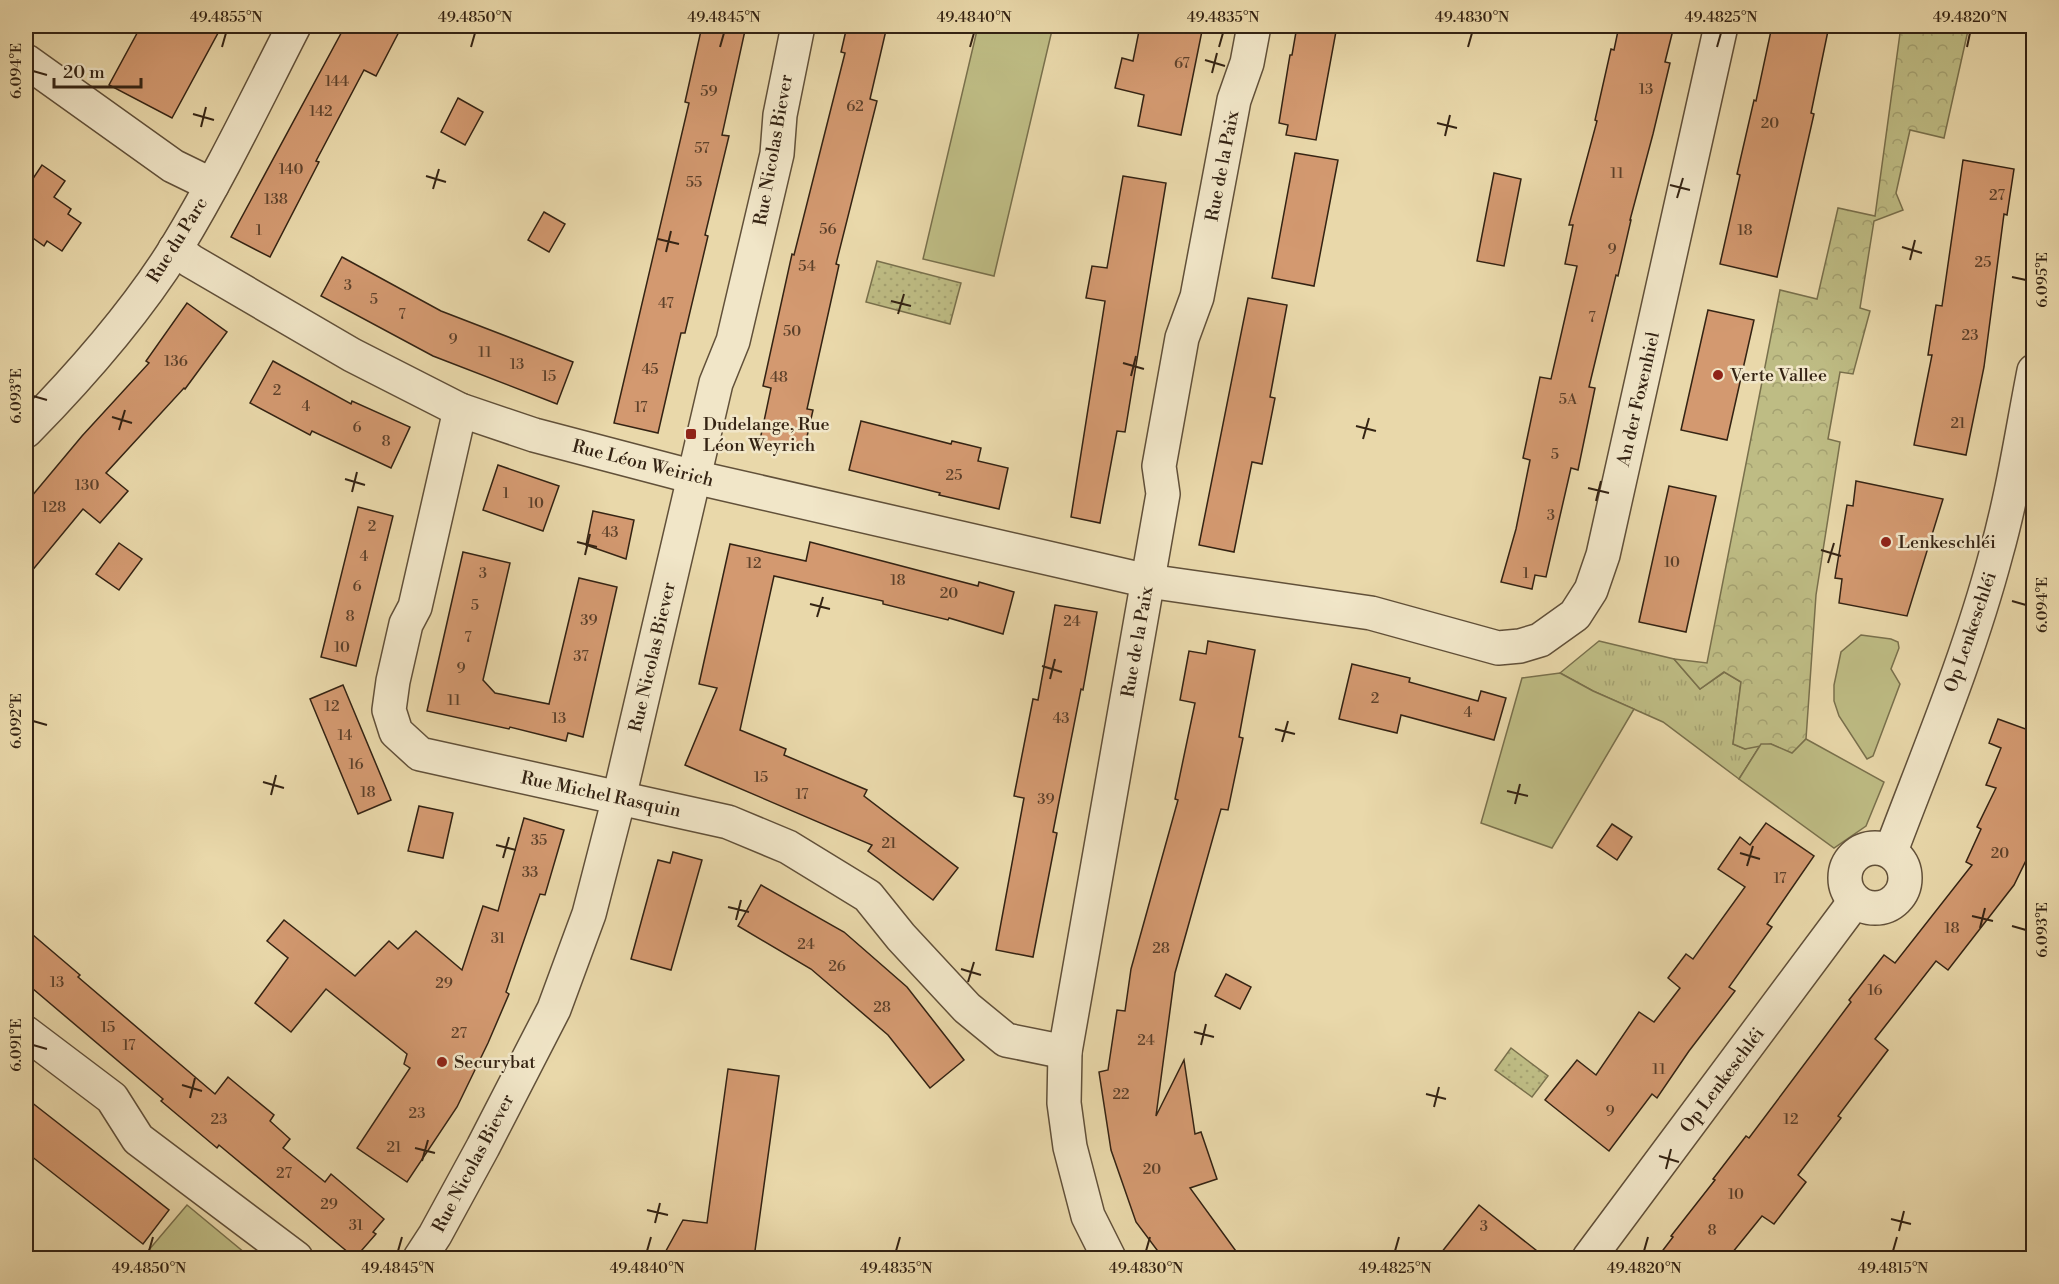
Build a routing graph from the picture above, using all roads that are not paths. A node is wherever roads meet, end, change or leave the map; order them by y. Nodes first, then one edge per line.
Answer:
1 (294, 26) edge
2 (798, 26) edge
3 (1254, 26) edge
4 (1721, 26) edge
5 (26, 61) edge
6 (212, 185) junction
7 (175, 249) junction
8 (2034, 371) edge
9 (460, 410) junction
10 (26, 431) edge
11 (694, 477) junction
12 (1148, 581) junction
13 (619, 798) junction
14 (1891, 851) junction
15 (1855, 902) junction
16 (26, 1033) edge
17 (1065, 1053) junction
18 (296, 1258) edge
19 (420, 1258) edge
20 (1108, 1258) edge
21 (1589, 1258) edge

1 - 6 street, Rue du Parc
2 - 11 street, Rue Nicolas Biever
3 - 12 street, Rue de la Paix
4 - 12 street, An der Foxenhiel
5 - 6 street
6 - 7 street, Rue du Parc
7 - 9 street, Rue Léon Weirich
7 - 10 street, Rue du Parc
8 - 14 street, Op Lenkeschléi
9 - 11 street, Rue Léon Weirich
9 - 13 street, Rue Michel Rasquin
11 - 12 street, Rue Léon Weirich
11 - 13 street, Rue Nicolas Biever
12 - 17 street, Rue de la Paix
13 - 17 street, Rue Michel Rasquin
13 - 19 street, Rue Nicolas Biever
14 - 15 street
14 - 15 street
15 - 21 street, Op Lenkeschléi
16 - 18 street
17 - 20 street, Rue de la Paix

